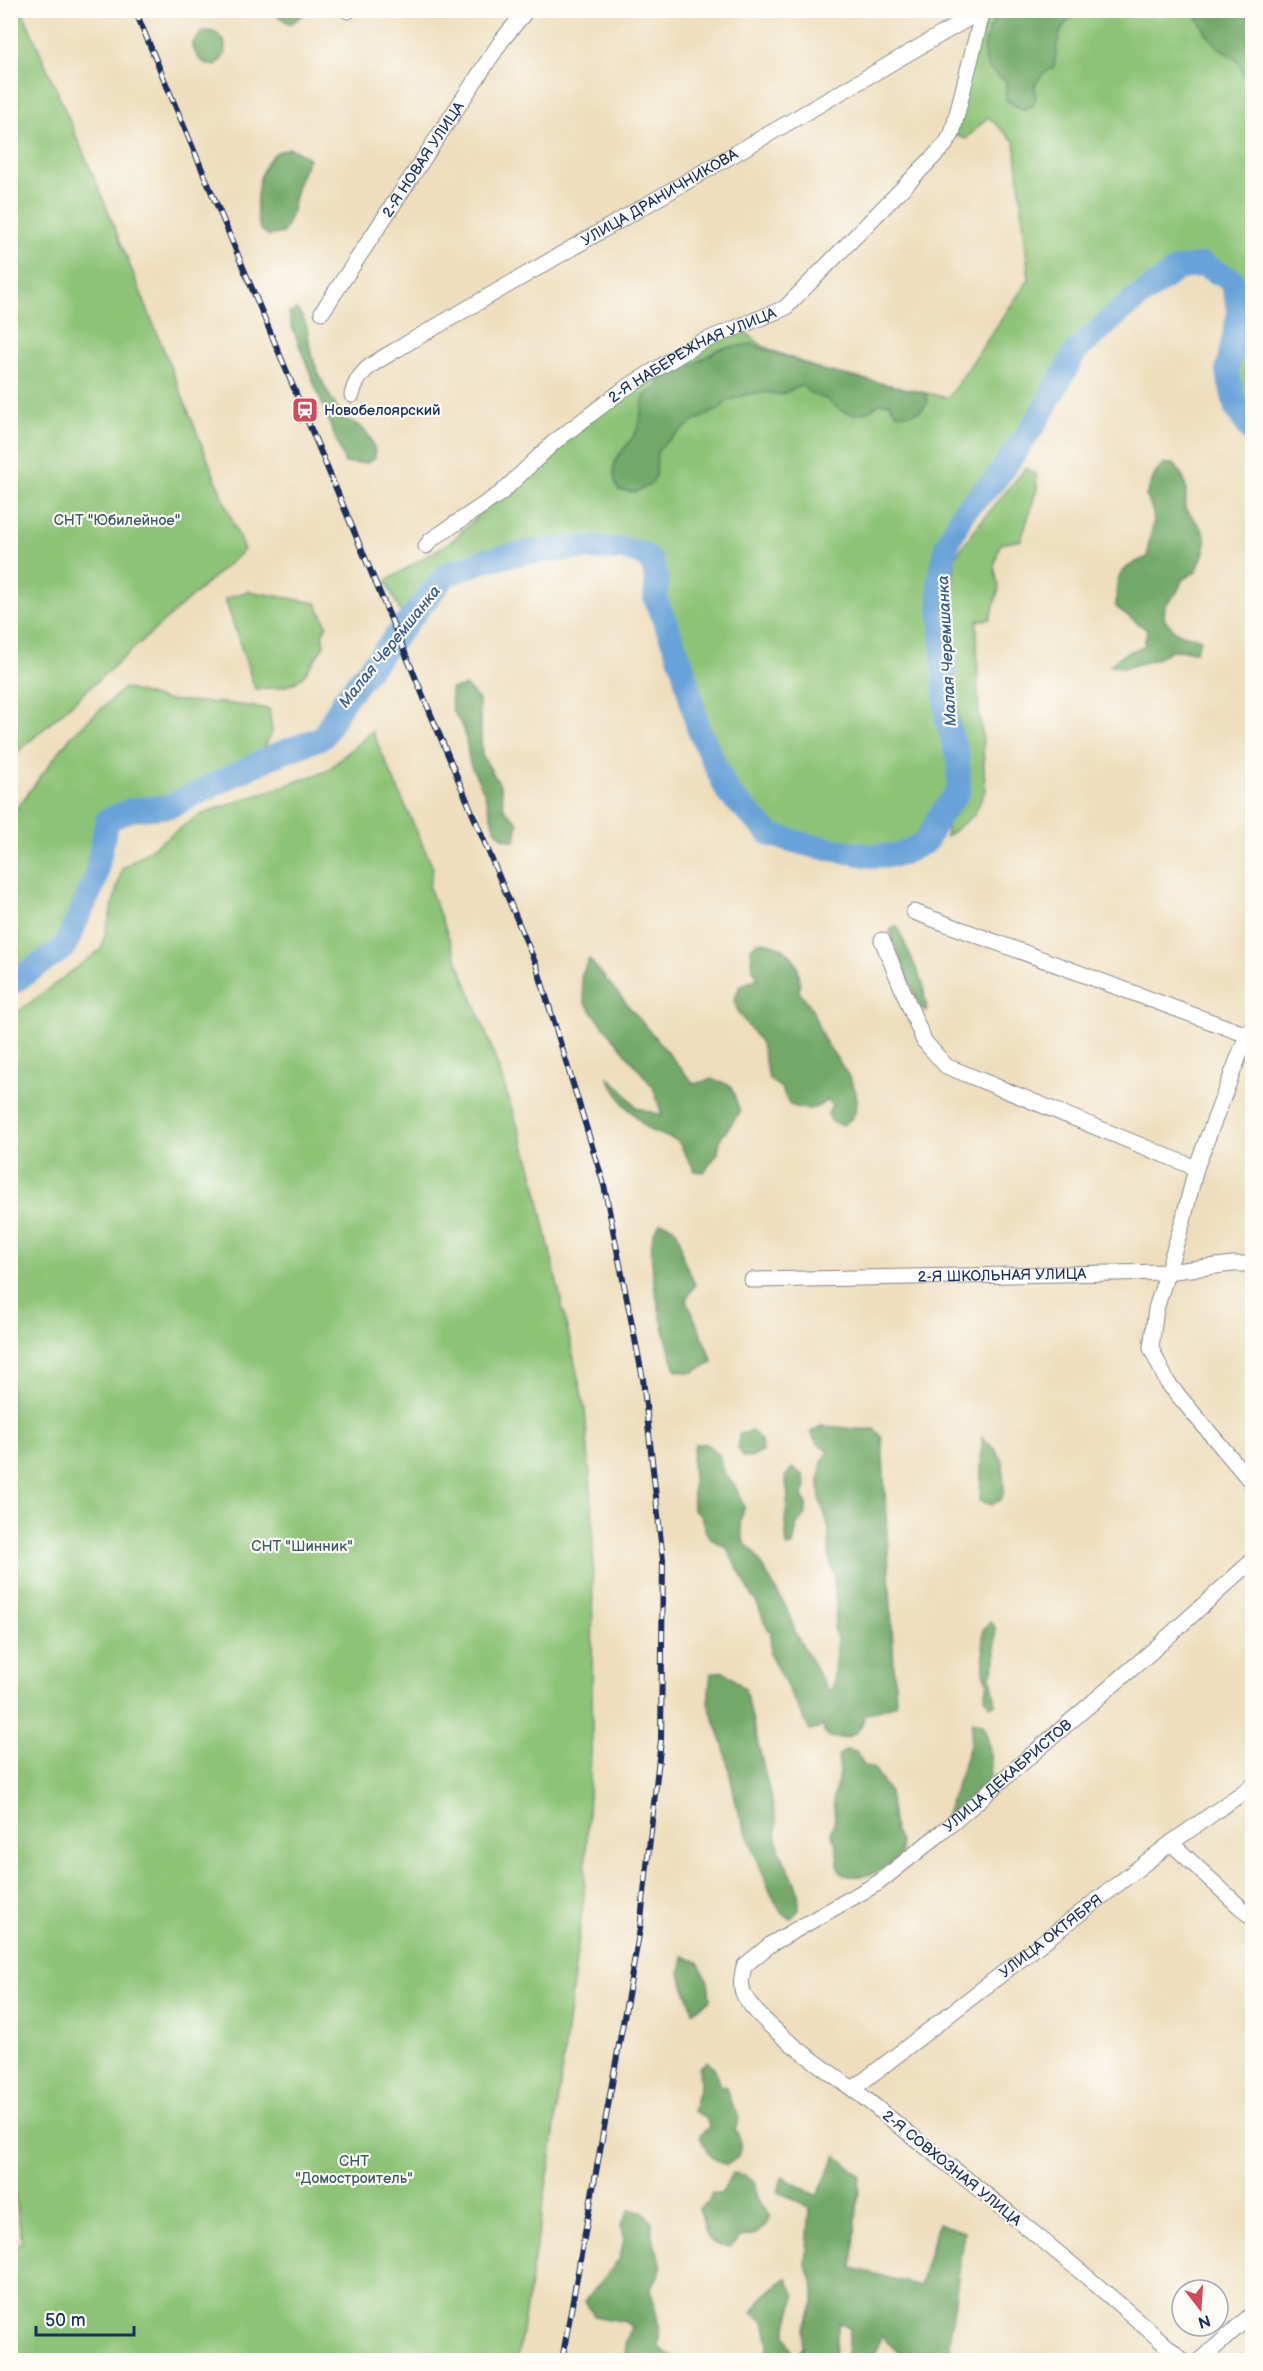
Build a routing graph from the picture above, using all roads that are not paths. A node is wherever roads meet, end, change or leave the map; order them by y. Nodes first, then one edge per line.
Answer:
1 (527, 10) edge
2 (983, 10) edge
3 (322, 312) dead end
4 (352, 395) dead end
5 (426, 546) dead end
6 (914, 912) dead end
7 (882, 940) dead end
8 (1251, 1034) edge
9 (1196, 1168) junction
10 (1252, 1264) edge
11 (1166, 1272) junction
12 (752, 1280) dead end
13 (1252, 1483) edge
14 (1252, 1561) edge
15 (1252, 1786) edge
16 (1171, 1842) junction
17 (1252, 1918) edge
18 (744, 1966) joint
19 (853, 2089) junction
20 (1252, 2314) edge
21 (1182, 2361) edge
22 (1201, 2361) edge

1 - 3 street, 2-Я НОВАЯ УЛИЦА
2 - 4 street, УЛИЦА ДРАНИЧНИКОВА
2 - 5 street, 2-Я НАБЕРЕЖНАЯ УЛИЦА
6 - 8 street
7 - 9 street
8 - 9 street
9 - 11 street
10 - 11 street, 2-Я ШКОЛЬНАЯ УЛИЦА
11 - 12 street, 2-Я ШКОЛЬНАЯ УЛИЦА
11 - 13 street
14 - 18 street, УЛИЦА ДЕКАБРИСТОВ
15 - 16 street, УЛИЦА ОКТЯБРЯ
16 - 17 street
16 - 19 street, УЛИЦА ОКТЯБРЯ
18 - 19 street, 2-Я СОВХОЗНАЯ УЛИЦА
19 - 21 street, 2-Я СОВХОЗНАЯ УЛИЦА
20 - 22 street

